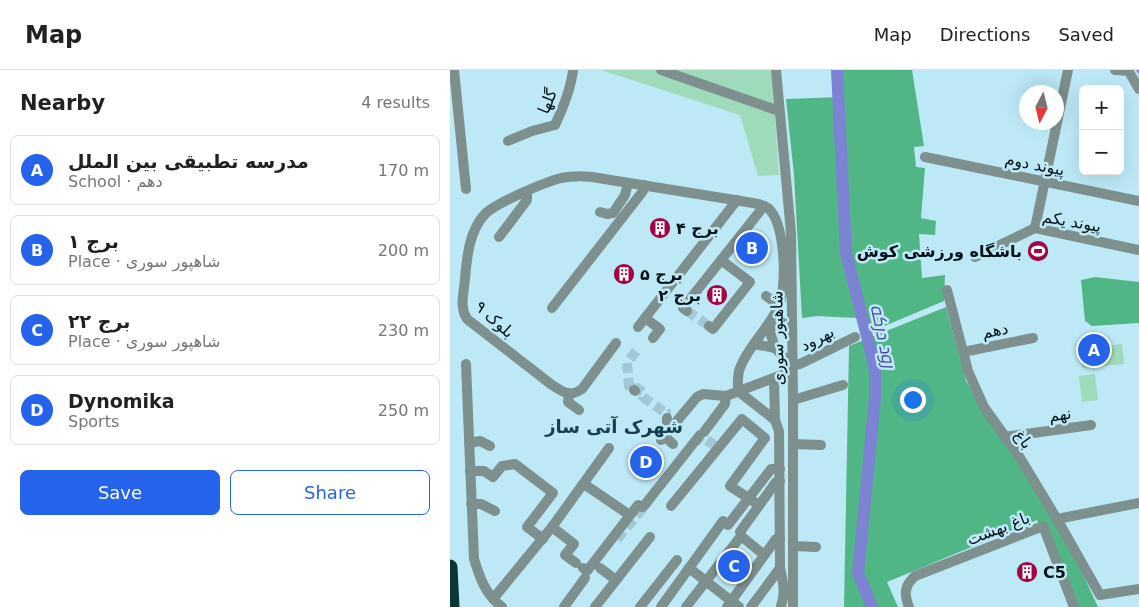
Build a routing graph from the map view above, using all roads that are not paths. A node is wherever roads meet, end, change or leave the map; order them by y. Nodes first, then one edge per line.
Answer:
1 (454, 70) edge
2 (573, 70) edge
3 (661, 70) edge
4 (776, 70) edge
5 (1068, 70) edge
6 (1115, 70) edge
7 (1129, 70) edge
8 (1139, 89) edge
9 (779, 110) junction
10 (508, 141) dead end
11 (924, 157) dead end
12 (1044, 181) junction
13 (628, 182) junction
14 (644, 185) junction
15 (466, 189) dead end
16 (527, 192) junction
17 (737, 200) junction
18 (1139, 201) edge
19 (764, 206) junction
20 (600, 212) dead end
21 (1034, 228) junction
22 (499, 236) dead end
23 (1139, 250) edge
24 (975, 257) dead end
25 (721, 260) junction
26 (947, 290) dead end
27 (766, 296) dead end
28 (779, 305) junction
29 (552, 308) dead end
30 (687, 310) dead end
31 (645, 318) junction
32 (772, 319) junction
33 (709, 326) dead end
34 (638, 327) dead end
35 (855, 337) dead end
36 (653, 338) dead end
37 (1033, 338) dead end
38 (616, 343) dead end
39 (754, 344) junction
40 (775, 348) junction
41 (963, 352) junction
42 (466, 364) dead end
43 (792, 368) junction
44 (774, 378) junction
45 (843, 385) dead end
46 (738, 391) junction
47 (569, 393) junction
48 (726, 396) junction
49 (793, 400) junction
50 (579, 410) dead end
51 (775, 420) junction
52 (1091, 425) dead end
53 (1004, 437) junction
54 (768, 441) dead end
55 (469, 443) junction
56 (793, 444) junction
57 (821, 445) dead end
58 (490, 446) dead end
59 (780, 446) junction
60 (608, 448) dead end
61 (679, 449) junction
62 (780, 469) junction
63 (470, 471) junction
64 (780, 481) junction
65 (584, 484) junction
66 (747, 498) junction
67 (1139, 503) edge
68 (471, 504) junction
69 (759, 505) junction
70 (671, 506) dead end
71 (495, 511) dead end
72 (628, 514) dead end
73 (1057, 519) junction
74 (552, 527) junction
75 (740, 532) dead end
76 (650, 537) dead end
77 (542, 539) junction
78 (780, 539) junction
79 (793, 546) junction
80 (816, 547) dead end
81 (764, 555) junction
82 (677, 560) dead end
83 (450, 567) edge
84 (600, 568) dead end
85 (689, 568) junction
86 (780, 568) junction
87 (581, 570) junction
88 (616, 580) junction
89 (707, 582) junction
90 (1139, 589) edge
91 (493, 599) junction
92 (781, 606) edge
93 (452, 607) edge
94 (502, 607) edge
95 (564, 607) edge
96 (595, 607) edge
97 (640, 607) edge
98 (661, 607) edge
99 (686, 607) edge
100 (727, 607) edge
101 (739, 607) edge
102 (751, 607) edge
103 (793, 607) edge
104 (909, 607) edge
105 (1074, 607) edge

1 - 15 street
2 - 10 street, گلها
3 - 9 street
4 - 9 street, شاهپور سوری
5 - 12 street
6 - 7 street
7 - 8 street
9 - 43 street, شاهپور سوری
11 - 12 street, پیوند دوم
12 - 18 street, پیوند دوم
12 - 21 street
13 - 14 street
13 - 16 street
13 - 20 street
14 - 17 street
14 - 29 street
16 - 22 street
16 - 47 street, بلوک ۹
17 - 19 street
17 - 31 street
19 - 25 street
19 - 28 street
21 - 23 street, پیوند یکم
21 - 24 street, پیوند یکم
25 - 30 street
25 - 33 street
26 - 41 street, باغ
27 - 28 street
28 - 32 street
31 - 34 street
31 - 36 street
32 - 39 street
32 - 40 street
35 - 43 street, بهرود
37 - 41 street, دهم
38 - 47 street
39 - 40 street
39 - 46 street
40 - 43 street
41 - 53 street, باغ
42 - 55 street
43 - 44 street, بهرود
43 - 49 street, شاهپور سوری
44 - 46 street, بهرود
44 - 51 street
45 - 49 street
46 - 48 street, بهرود
46 - 51 street
47 - 50 street
48 - 61 street
48 - 61 street
49 - 56 street, شاهپور سوری
51 - 59 street
52 - 53 street, نهم
53 - 73 street, باغ
54 - 59 street
55 - 58 street
55 - 63 street
56 - 57 street
56 - 79 street, شاهپور سوری
59 - 62 street
60 - 65 street
61 - 87 street
62 - 64 street
62 - 66 street
63 - 68 street
63 - 77 street
64 - 69 street
64 - 78 street
65 - 72 street
65 - 74 street
66 - 69 street
66 - 70 street
66 - 85 street
67 - 73 street
68 - 71 street
68 - 91 street
69 - 75 street
73 - 90 street, باغ
74 - 77 street
74 - 87 street
76 - 88 street
77 - 91 street
78 - 81 street
78 - 86 street
79 - 80 street
79 - 103 street, شاهپور سوری
81 - 89 street
81 - 100 street
82 - 97 street
83 - 93 highway
84 - 88 street
85 - 89 street
85 - 98 street
86 - 92 street
86 - 102 street
87 - 95 street
88 - 96 street
89 - 99 street
89 - 101 street
91 - 94 street
104 - 105 street, باغ بهشت

